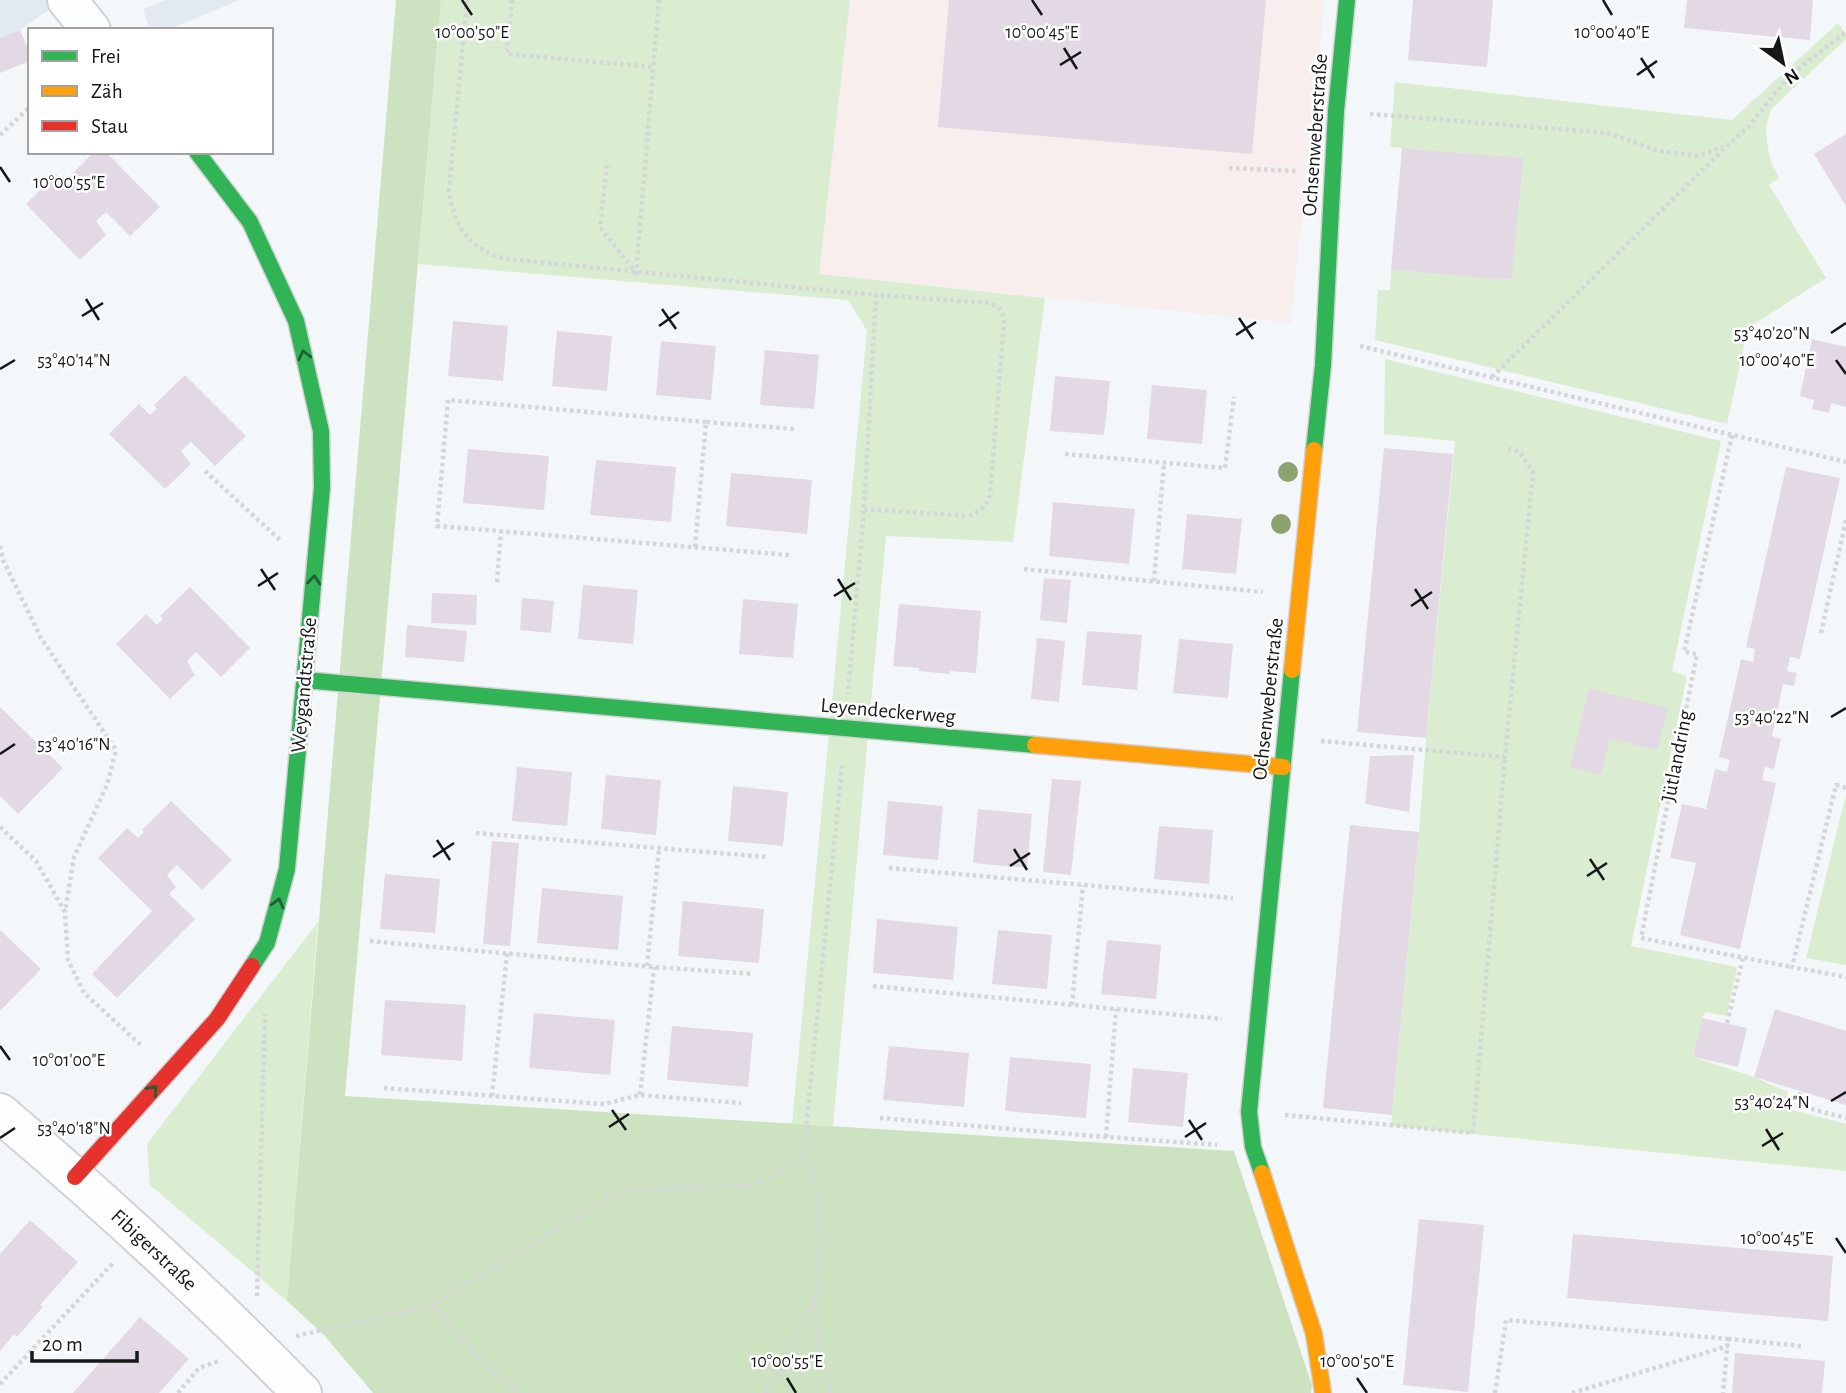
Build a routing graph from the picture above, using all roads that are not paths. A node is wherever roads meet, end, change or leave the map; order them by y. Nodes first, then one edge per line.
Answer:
1 (67, 0) edge
2 (1348, 0) edge
3 (89, 28) edge
4 (199, 154) edge
5 (304, 680) junction
6 (1283, 766) junction
7 (0, 1113) edge
8 (75, 1177) junction
9 (302, 1393) edge
10 (1323, 1393) edge

1 - 3 street
2 - 6 street, Ochsenweberstraße
5 -> 4 street, Weygandtstraße
5 - 6 street, Leyendeckerweg
8 -> 5 street, Weygandtstraße
6 - 10 street, Ochsenweberstraße
7 - 8 street, Fibigerstraße
8 - 9 street, Fibigerstraße

